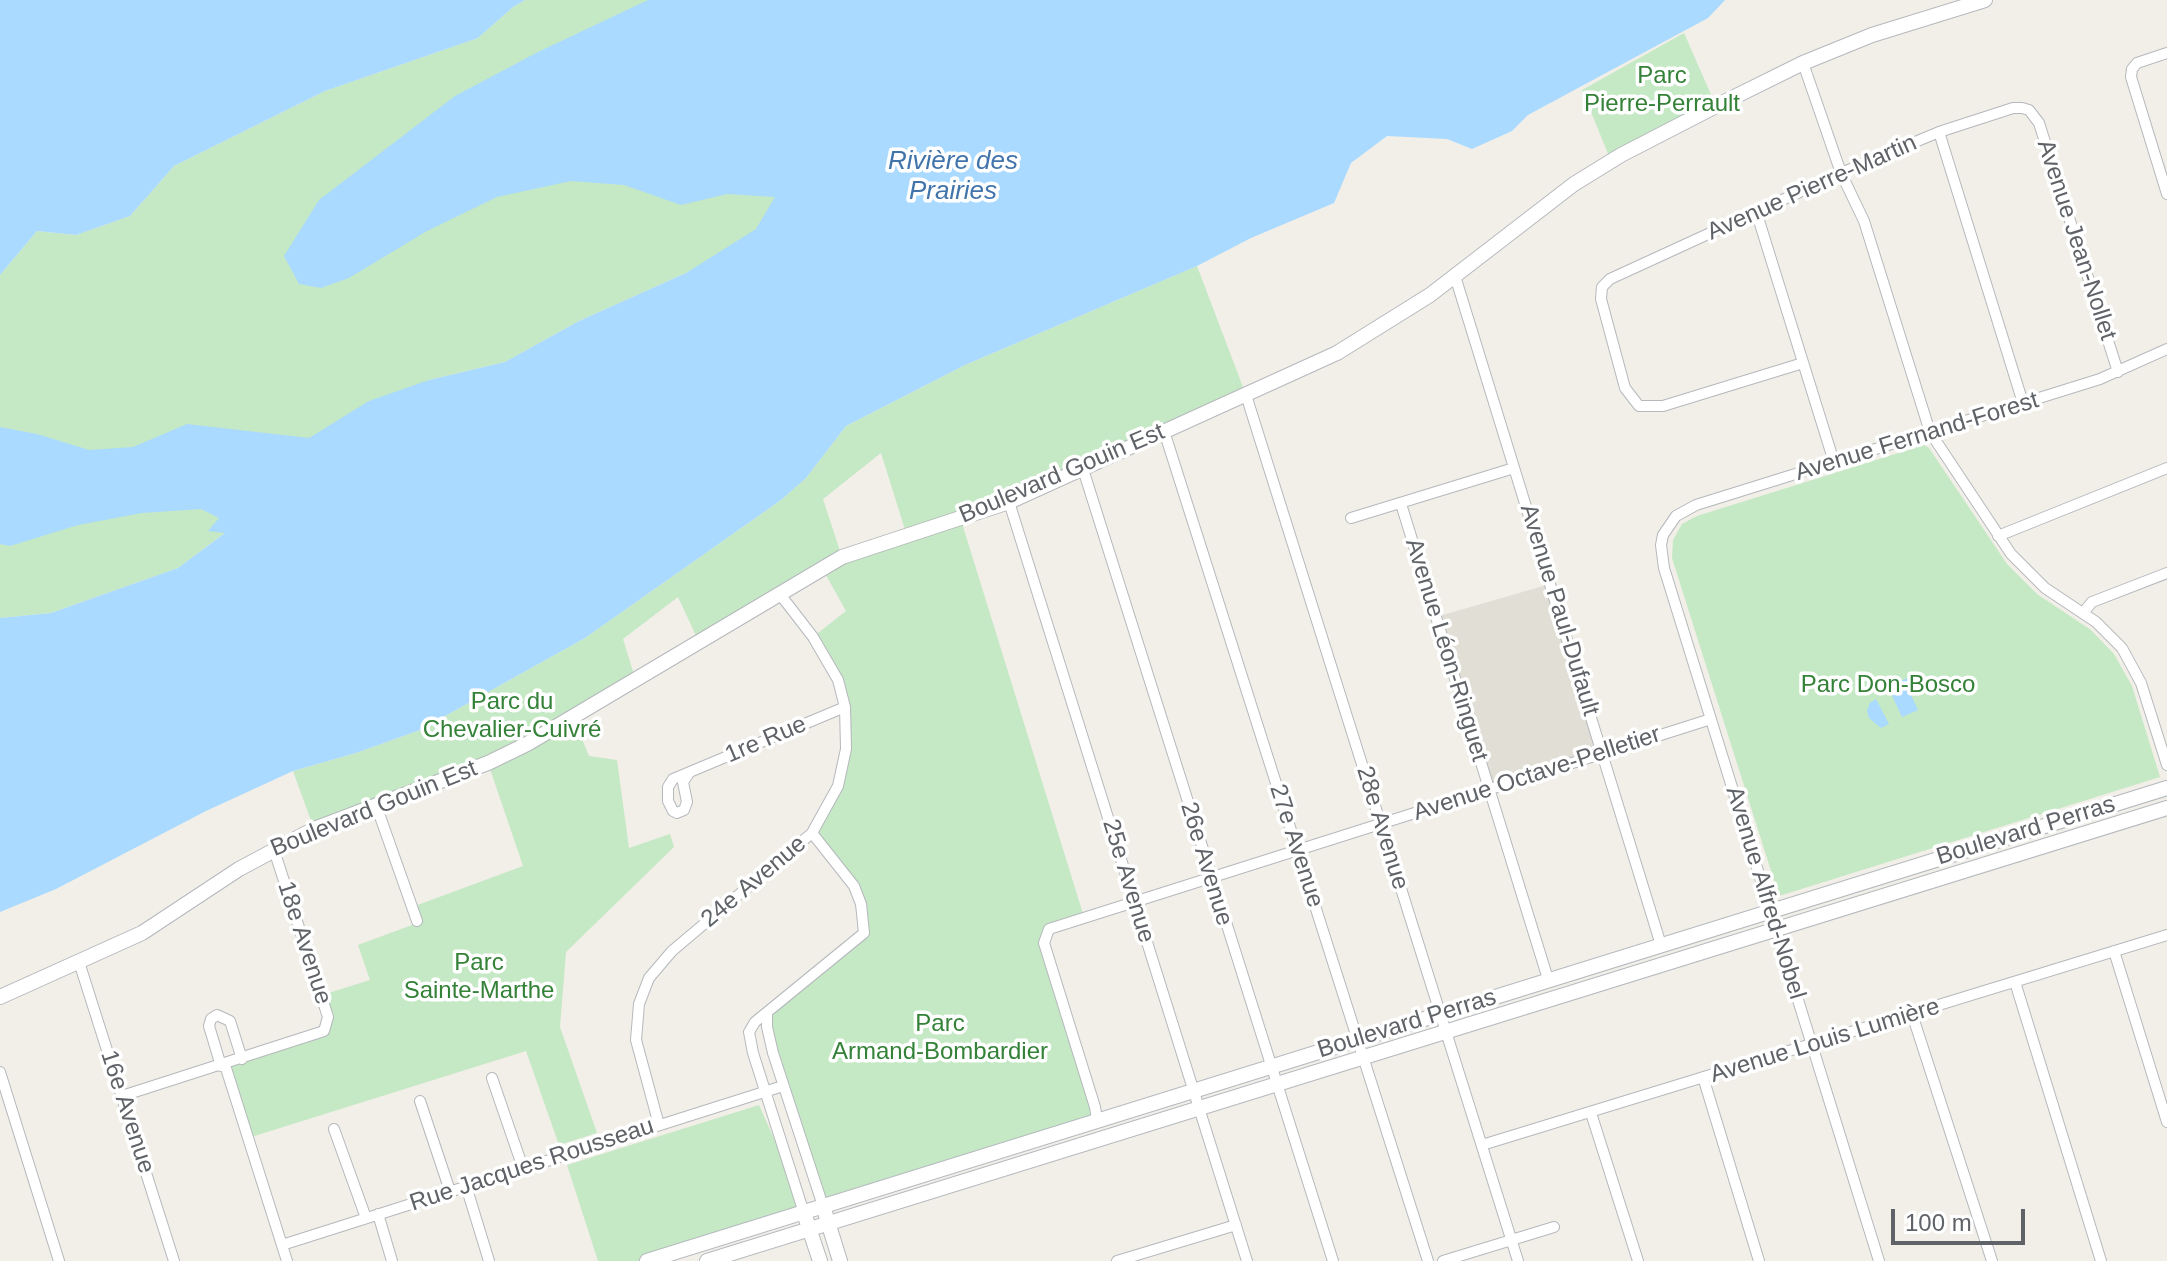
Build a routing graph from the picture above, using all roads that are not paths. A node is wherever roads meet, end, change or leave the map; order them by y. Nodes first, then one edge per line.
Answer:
1 (1985, 0) edge
2 (2167, 53) edge
3 (1803, 63) junction
4 (2029, 110) joint
5 (1939, 132) junction
6 (1841, 173) junction
7 (2167, 194) edge
8 (1756, 211) junction
9 (1455, 276) junction
10 (2167, 349) edge
11 (1803, 363) junction
12 (2118, 372) junction
13 (1246, 395) junction
14 (2023, 403) junction
15 (1164, 431) junction
16 (1930, 432) junction
17 (1834, 462) junction
18 (1082, 466) junction
19 (1514, 468) junction
20 (2167, 468) edge
21 (1009, 502) junction
22 (1401, 504) junction
23 (1351, 518) dead end
24 (1668, 525) joint
25 (1998, 536) junction
26 (2167, 573) edge
27 (779, 593) junction
28 (2083, 613) junction
29 (845, 707) junction
30 (1711, 719) junction
31 (1603, 752) junction
32 (2167, 765) edge
33 (689, 773) dead end
34 (2167, 788) edge
35 (1490, 790) junction
36 (376, 805) junction
37 (2167, 808) edge
38 (1380, 824) junction
39 (812, 833) junction
40 (274, 850) junction
41 (1297, 850) junction
42 (1211, 878) junction
43 (1134, 901) junction
44 (1770, 910) junction
45 (417, 921) dead end
46 (1776, 929) junction
47 (2167, 935) edge
48 (1661, 945) junction
49 (2114, 951) junction
50 (79, 962) junction
51 (1548, 979) junction
52 (2015, 982) junction
53 (0, 997) edge
54 (767, 1014) junction
55 (1439, 1014) junction
56 (1912, 1014) junction
57 (1445, 1032) junction
58 (1358, 1039) junction
59 (1812, 1045) junction
60 (1364, 1058) junction
61 (242, 1059) junction
62 (223, 1065) junction
63 (1271, 1066) junction
64 (0, 1072) edge
65 (1703, 1077) junction
66 (492, 1078) dead end
67 (1277, 1085) junction
68 (783, 1086) junction
69 (765, 1091) junction
70 (1193, 1092) junction
71 (122, 1096) junction
72 (420, 1101) dead end
73 (1199, 1109) junction
74 (1591, 1113) junction
75 (1097, 1120) junction
76 (2167, 1122) edge
77 (659, 1125) junction
78 (334, 1129) dead end
79 (1482, 1145) junction
80 (523, 1168) junction
81 (466, 1186) junction
82 (450, 1191) junction
83 (823, 1206) junction
84 (804, 1213) junction
85 (378, 1214) junction
86 (366, 1218) junction
87 (829, 1224) junction
88 (1236, 1225) junction
89 (1554, 1227) dead end
90 (810, 1230) junction
91 (1512, 1240) junction
92 (282, 1245) junction
93 (1149, 1256) edge
94 (59, 1261) edge
95 (174, 1261) edge
96 (287, 1261) edge
97 (392, 1261) edge
98 (489, 1261) edge
99 (647, 1261) edge
100 (707, 1261) edge
101 (820, 1261) edge
102 (840, 1261) edge
103 (1117, 1261) edge
104 (1247, 1261) edge
105 (1333, 1261) edge
106 (1428, 1261) edge
107 (1443, 1261) edge
108 (1518, 1261) edge
109 (1638, 1261) edge
110 (1759, 1261) edge
111 (1879, 1261) edge
112 (1992, 1261) edge
113 (2101, 1261) edge

1 - 3 main road, Boulevard Gouin Est
2 - 7 street
3 - 6 street
3 - 9 main road, Boulevard Gouin Est
4 - 5 street, Avenue Pierre-Martin
4 - 12 street, Avenue Jean-Nollet
5 - 6 street, Avenue Pierre-Martin
5 - 14 street
6 - 8 street, Avenue Pierre-Martin
6 - 16 street
8 - 11 street
8 - 11 street, Avenue Pierre-Martin
9 - 13 main road, Boulevard Gouin Est
9 - 19 street, Avenue Paul-Dufault
10 - 12 street, Avenue Fernand-Forest
11 - 17 street
12 - 14 street, Avenue Fernand-Forest
13 - 15 main road, Boulevard Gouin Est
13 - 38 street, 28e Avenue
14 - 16 street, Avenue Fernand-Forest
15 - 18 main road, Boulevard Gouin Est
15 - 41 street, 27e Avenue
16 - 17 street, Avenue Fernand-Forest
16 - 25 street
17 - 24 street, Avenue Fernand-Forest
18 - 21 main road, Boulevard Gouin Est
18 - 42 street, 26e Avenue
19 - 22 street
19 - 31 street, Avenue Paul-Dufault
20 - 25 street
21 - 27 main road, Boulevard Gouin Est
21 - 43 street, 25e Avenue
22 - 23 street
22 - 35 street, Avenue Léon-Ringuet
24 - 30 street, Avenue Alfred-Nobel
25 - 28 street
26 - 28 street
27 - 29 street, 24e Avenue
27 - 36 main road, Boulevard Gouin Est
28 - 32 street
29 - 33 street, 1re Rue
29 - 39 street, 24e Avenue
30 - 31 street, Avenue Octave-Pelletier
30 - 44 street, Avenue Alfred-Nobel
31 - 35 street, Avenue Octave-Pelletier
31 - 48 street, Avenue Paul-Dufault
34 - 44 main road, Boulevard Perras
35 - 38 street, Avenue Octave-Pelletier
35 - 51 street, Avenue Léon-Ringuet
36 - 40 main road, Boulevard Gouin Est
36 - 45 street
37 - 46 main road, Boulevard Perras
38 - 41 street, Avenue Octave-Pelletier
38 - 55 street, 28e Avenue
39 - 54 street
39 - 77 street, 24e Avenue
40 - 50 main road, Boulevard Gouin Est
40 - 61 street, 18e Avenue
41 - 42 street, Avenue Octave-Pelletier
41 - 58 street, 27e Avenue
42 - 43 street, Avenue Octave-Pelletier
42 - 63 street, 26e Avenue
43 - 70 street, 25e Avenue
43 - 75 street, Avenue Octave-Pelletier
44 - 46 street, Avenue Alfred-Nobel
44 - 48 main road, Boulevard Perras
46 - 57 main road, Boulevard Perras
46 - 59 street, Avenue Alfred-Nobel
47 - 49 street, Avenue Louis Lumière
48 - 51 main road, Boulevard Perras
49 - 52 street, Avenue Louis Lumière
49 - 76 street
50 - 53 main road, Boulevard Gouin Est
50 - 71 street, 16e Avenue
51 - 55 main road, Boulevard Perras
52 - 56 street, Avenue Louis Lumière
52 - 113 street
54 - 68 street
54 - 69 street
55 - 57 street, 28e Avenue
55 - 58 main road, Boulevard Perras
56 - 59 street, Avenue Louis Lumière
56 - 112 street
57 - 60 main road, Boulevard Perras
57 - 79 street, 28e Avenue
58 - 60 street, 27e Avenue
58 - 63 main road, Boulevard Perras
59 - 65 street, Avenue Louis Lumière
59 - 111 street, Avenue Alfred-Nobel
60 - 67 main road, Boulevard Perras
60 - 106 street, 27e Avenue
61 - 62 street
61 - 62 street
62 - 71 street
62 - 92 street
63 - 67 street, 26e Avenue
63 - 70 main road, Boulevard Perras
64 - 94 street
65 - 74 street, Avenue Louis Lumière
65 - 110 street
66 - 80 street
67 - 73 main road, Boulevard Perras
67 - 105 street, 26e Avenue
68 - 69 street, Rue Jacques Rousseau
68 - 83 street
69 - 77 street, Rue Jacques Rousseau
69 - 84 street
70 - 73 street, 25e Avenue
70 - 75 main road, Boulevard Perras
71 - 95 street, 16e Avenue
72 - 82 street
73 - 87 main road, Boulevard Perras
73 - 88 street, 25e Avenue
74 - 79 street, Avenue Louis Lumière
74 - 109 street
75 - 83 main road, Boulevard Perras
77 - 80 street, Rue Jacques Rousseau
78 - 86 street
79 - 91 street, 28e Avenue
80 - 81 street, Rue Jacques Rousseau
81 - 82 street, Rue Jacques Rousseau
81 - 98 street
82 - 85 street, Rue Jacques Rousseau
83 - 84 main road, Boulevard Perras
83 - 87 main road
84 - 90 main road
84 - 99 main road, Boulevard Perras
85 - 86 street, Rue Jacques Rousseau
85 - 97 street
86 - 92 street, Rue Jacques Rousseau
87 - 90 main road, Boulevard Perras
87 - 102 main road
88 - 93 street
88 - 104 street, 25e Avenue
89 - 91 street
90 - 100 main road, Boulevard Perras
90 - 101 main road
91 - 107 street
91 - 108 street, 28e Avenue
92 - 96 street
93 - 103 street

